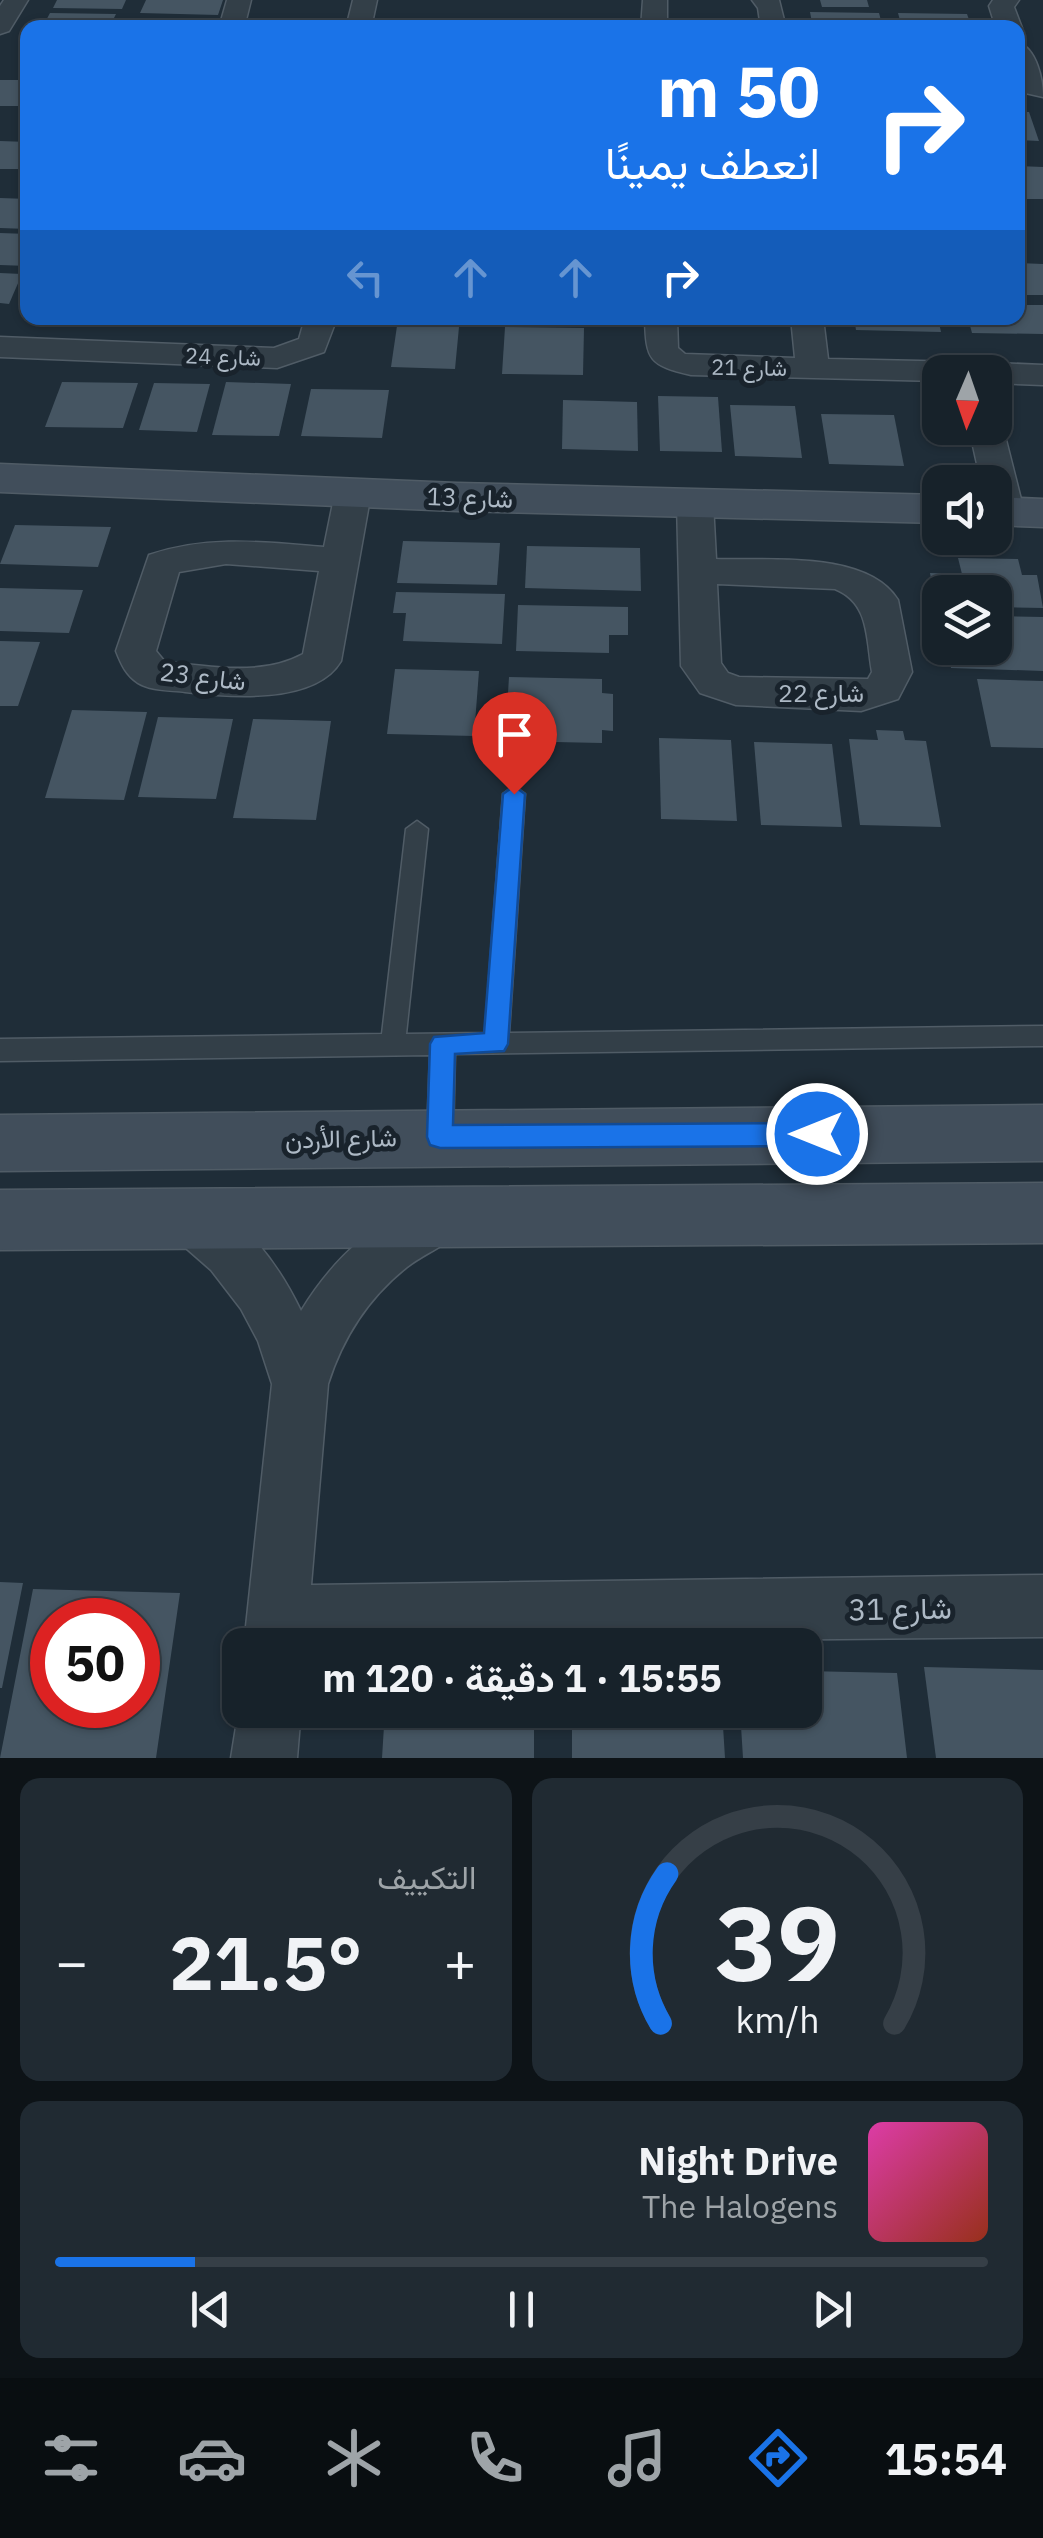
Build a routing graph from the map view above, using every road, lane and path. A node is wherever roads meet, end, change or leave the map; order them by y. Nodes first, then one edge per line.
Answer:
1 (16, 0) edge
2 (0, 26) edge
3 (1025, 71) edge
4 (1043, 89) edge
5 (172, 325) edge
6 (319, 325) edge
7 (661, 325) edge
8 (808, 325) edge
9 (2, 351) edge
10 (162, 354) junction
11 (813, 368) junction
12 (922, 371) edge
13 (1012, 374) edge
14 (1043, 375) edge
15 (992, 445) edge
16 (3, 485) edge
17 (352, 493) junction
18 (695, 503) junction
19 (922, 509) edge
20 (1014, 512) edge
21 (338, 560) junction
22 (698, 571) junction
23 (514, 794) dead end
24 (417, 829) dead end
25 (1043, 1036) edge
26 (393, 1044) junction
27 (442, 1044) junction
28 (496, 1044) junction
29 (0, 1050) edge
30 (1043, 1133) edge
31 (440, 1137) junction
32 (0, 1143) edge
33 (1043, 1214) edge
34 (449, 1215) junction
35 (190, 1218) junction
36 (0, 1220) edge
37 (300, 1384) junction
38 (1043, 1606) edge
39 (276, 1628) edge
40 (368, 1628) edge
41 (266, 1728) edge
42 (264, 1758) edge

1 - 2 street
3 - 4 street
5 - 10 street, شارع 24
6 - 10 street, شارع 24
7 - 11 street, شارع 21
8 - 11 street, شارع 21
9 - 10 street, شارع 24
11 - 12 street, شارع 21
13 - 14 street
15 - 20 street
16 - 17 main road, شارع 13
17 - 18 main road, شارع 13
17 - 21 street, 23 شارع
18 - 19 main road, شارع 13
18 - 22 street, شارع 22
21 - 21 street, 23 شارع
22 - 22 street, شارع 22
23 - 28 lane
24 - 26 lane
25 - 28 lane
26 - 27 lane
26 - 29 lane
27 - 28 lane
27 - 31 lane
30 - 31 main road, شارع الأردن
31 - 32 main road, شارع الأردن
33 - 34 main road
34 - 35 main road
34 - 37 street, شارع 31
35 - 36 main road
35 - 37 street, شارع 31
37 - 39 street, شارع 31
38 - 40 street, شارع 31
41 - 42 street

